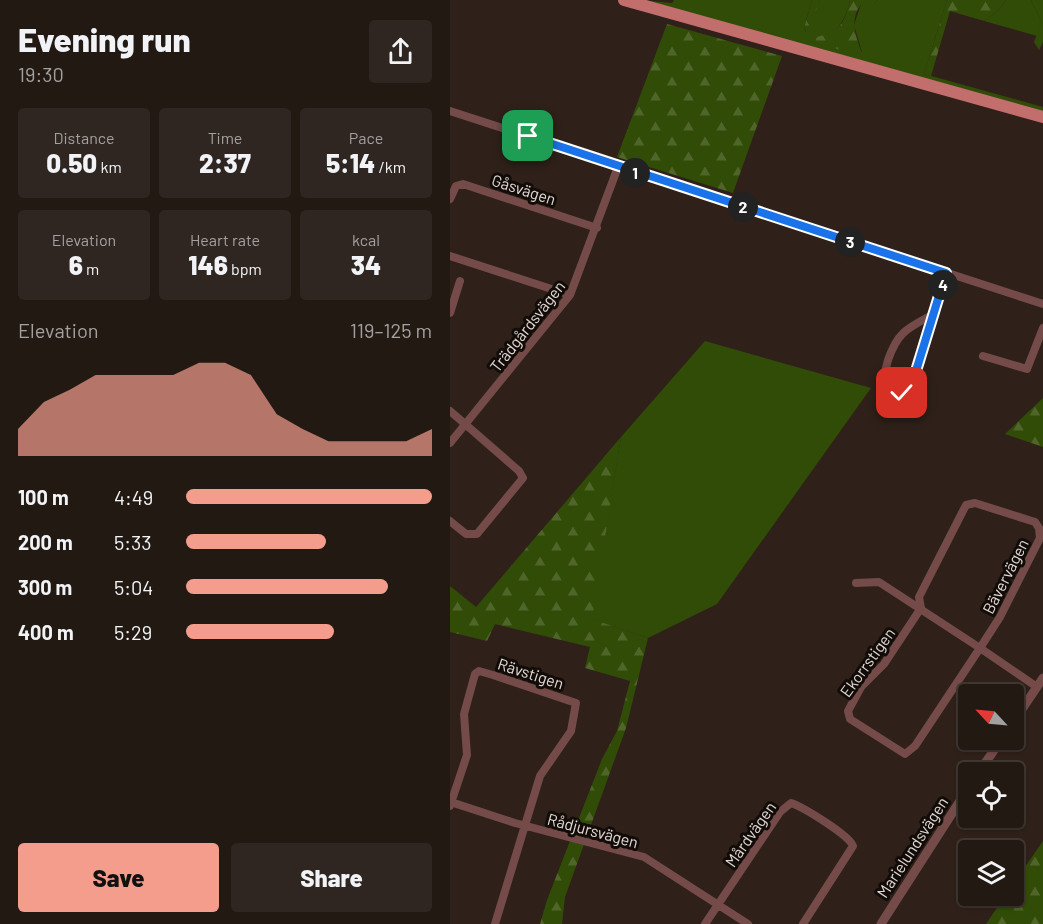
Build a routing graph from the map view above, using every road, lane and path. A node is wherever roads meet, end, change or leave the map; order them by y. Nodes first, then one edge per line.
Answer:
1 (624, 0) edge
2 (450, 111) edge
3 (1043, 117) edge
4 (618, 167) junction
5 (450, 199) edge
6 (597, 228) junction
7 (450, 256) edge
8 (946, 273) junction
9 (460, 281) dead end
10 (570, 295) junction
11 (1043, 304) edge
12 (450, 313) edge
13 (934, 314) junction
14 (1043, 328) edge
15 (983, 356) dead end
16 (450, 411) edge
17 (466, 424) junction
18 (450, 443) edge
19 (450, 521) edge
20 (856, 583) dead end
21 (921, 608) junction
22 (980, 648) junction
23 (1043, 678) edge
24 (1037, 687) junction
25 (1024, 706) edge
26 (451, 804) edge
27 (958, 804) edge
28 (525, 826) junction
29 (718, 904) junction
30 (495, 924) edge
31 (705, 924) edge
32 (748, 924) edge
33 (803, 924) edge
34 (881, 924) edge

1 - 3 main road
2 - 4 street
4 - 6 street, Trädgårdsvägen
4 - 8 street
5 - 6 street, Gåsvägen
6 - 10 street, Trädgårdsvägen
7 - 10 street
8 - 11 street
8 - 13 street
9 - 12 street
10 - 17 street, Trädgårdsvägen
13 - 13 street
14 - 15 street
16 - 17 street
17 - 18 street, Trädgårdsvägen
17 - 19 street
20 - 21 street
21 - 22 street
21 - 22 street, Bävervägen
21 - 22 street, Ekorrstigen
22 - 24 street
23 - 24 street
24 - 25 street
26 - 28 street, Rådjursvägen
26 - 28 street, Rävstigen
27 - 34 street, Marielundsvägen
28 - 29 street, Rådjursvägen
28 - 30 street
29 - 31 street
29 - 32 street, Rådjursvägen
29 - 33 street, Mårdvägen

